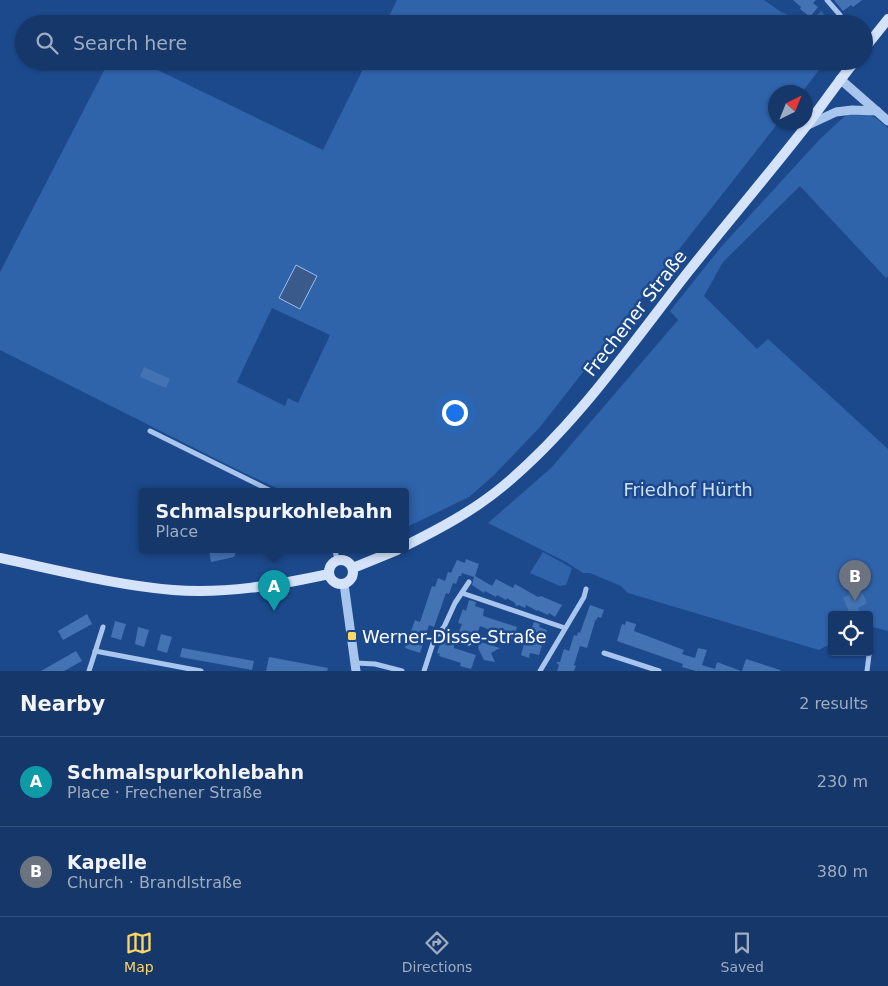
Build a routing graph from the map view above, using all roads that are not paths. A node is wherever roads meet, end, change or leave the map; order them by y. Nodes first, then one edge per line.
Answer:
1 (827, 0) edge
2 (840, 15) dead end
3 (888, 19) edge
4 (873, 38) edge
5 (848, 70) edge
6 (840, 79) junction
7 (877, 111) junction
8 (813, 116) edge
9 (888, 121) edge
10 (813, 122) edge
11 (802, 130) edge
12 (150, 431) dead end
13 (265, 488) edge
14 (409, 544) edge
15 (390, 553) edge
16 (336, 555) edge
17 (0, 558) edge
18 (353, 568) junction
19 (329, 574) junction
20 (469, 582) dead end
21 (344, 584) junction
22 (586, 589) dead end
23 (462, 593) junction
24 (103, 628) dead end
25 (565, 628) junction
26 (438, 633) junction
27 (469, 643) dead end
28 (95, 651) junction
29 (604, 653) dead end
30 (869, 656) edge
31 (356, 667) edge
32 (89, 671) edge
33 (201, 671) edge
34 (402, 671) edge
35 (424, 671) edge
36 (540, 671) edge
37 (659, 671) edge
38 (867, 671) edge

1 - 2 street
3 - 4 main road
5 - 6 main road, Frechener Straße
6 - 7 street
6 - 8 main road, Frechener Straße
7 - 9 street
7 - 10 street
11 - 14 main road, Frechener Straße
12 - 13 street
15 - 18 main road
16 - 18 main road
16 - 19 main road
17 - 19 main road
18 - 21 main road
19 - 21 main road
20 - 23 street
21 - 31 street
22 - 25 street
23 - 25 street
23 - 26 street
24 - 28 street
25 - 36 street
26 - 27 street
26 - 35 street
28 - 32 street
28 - 33 street
29 - 37 street
30 - 38 street
31 - 34 street

